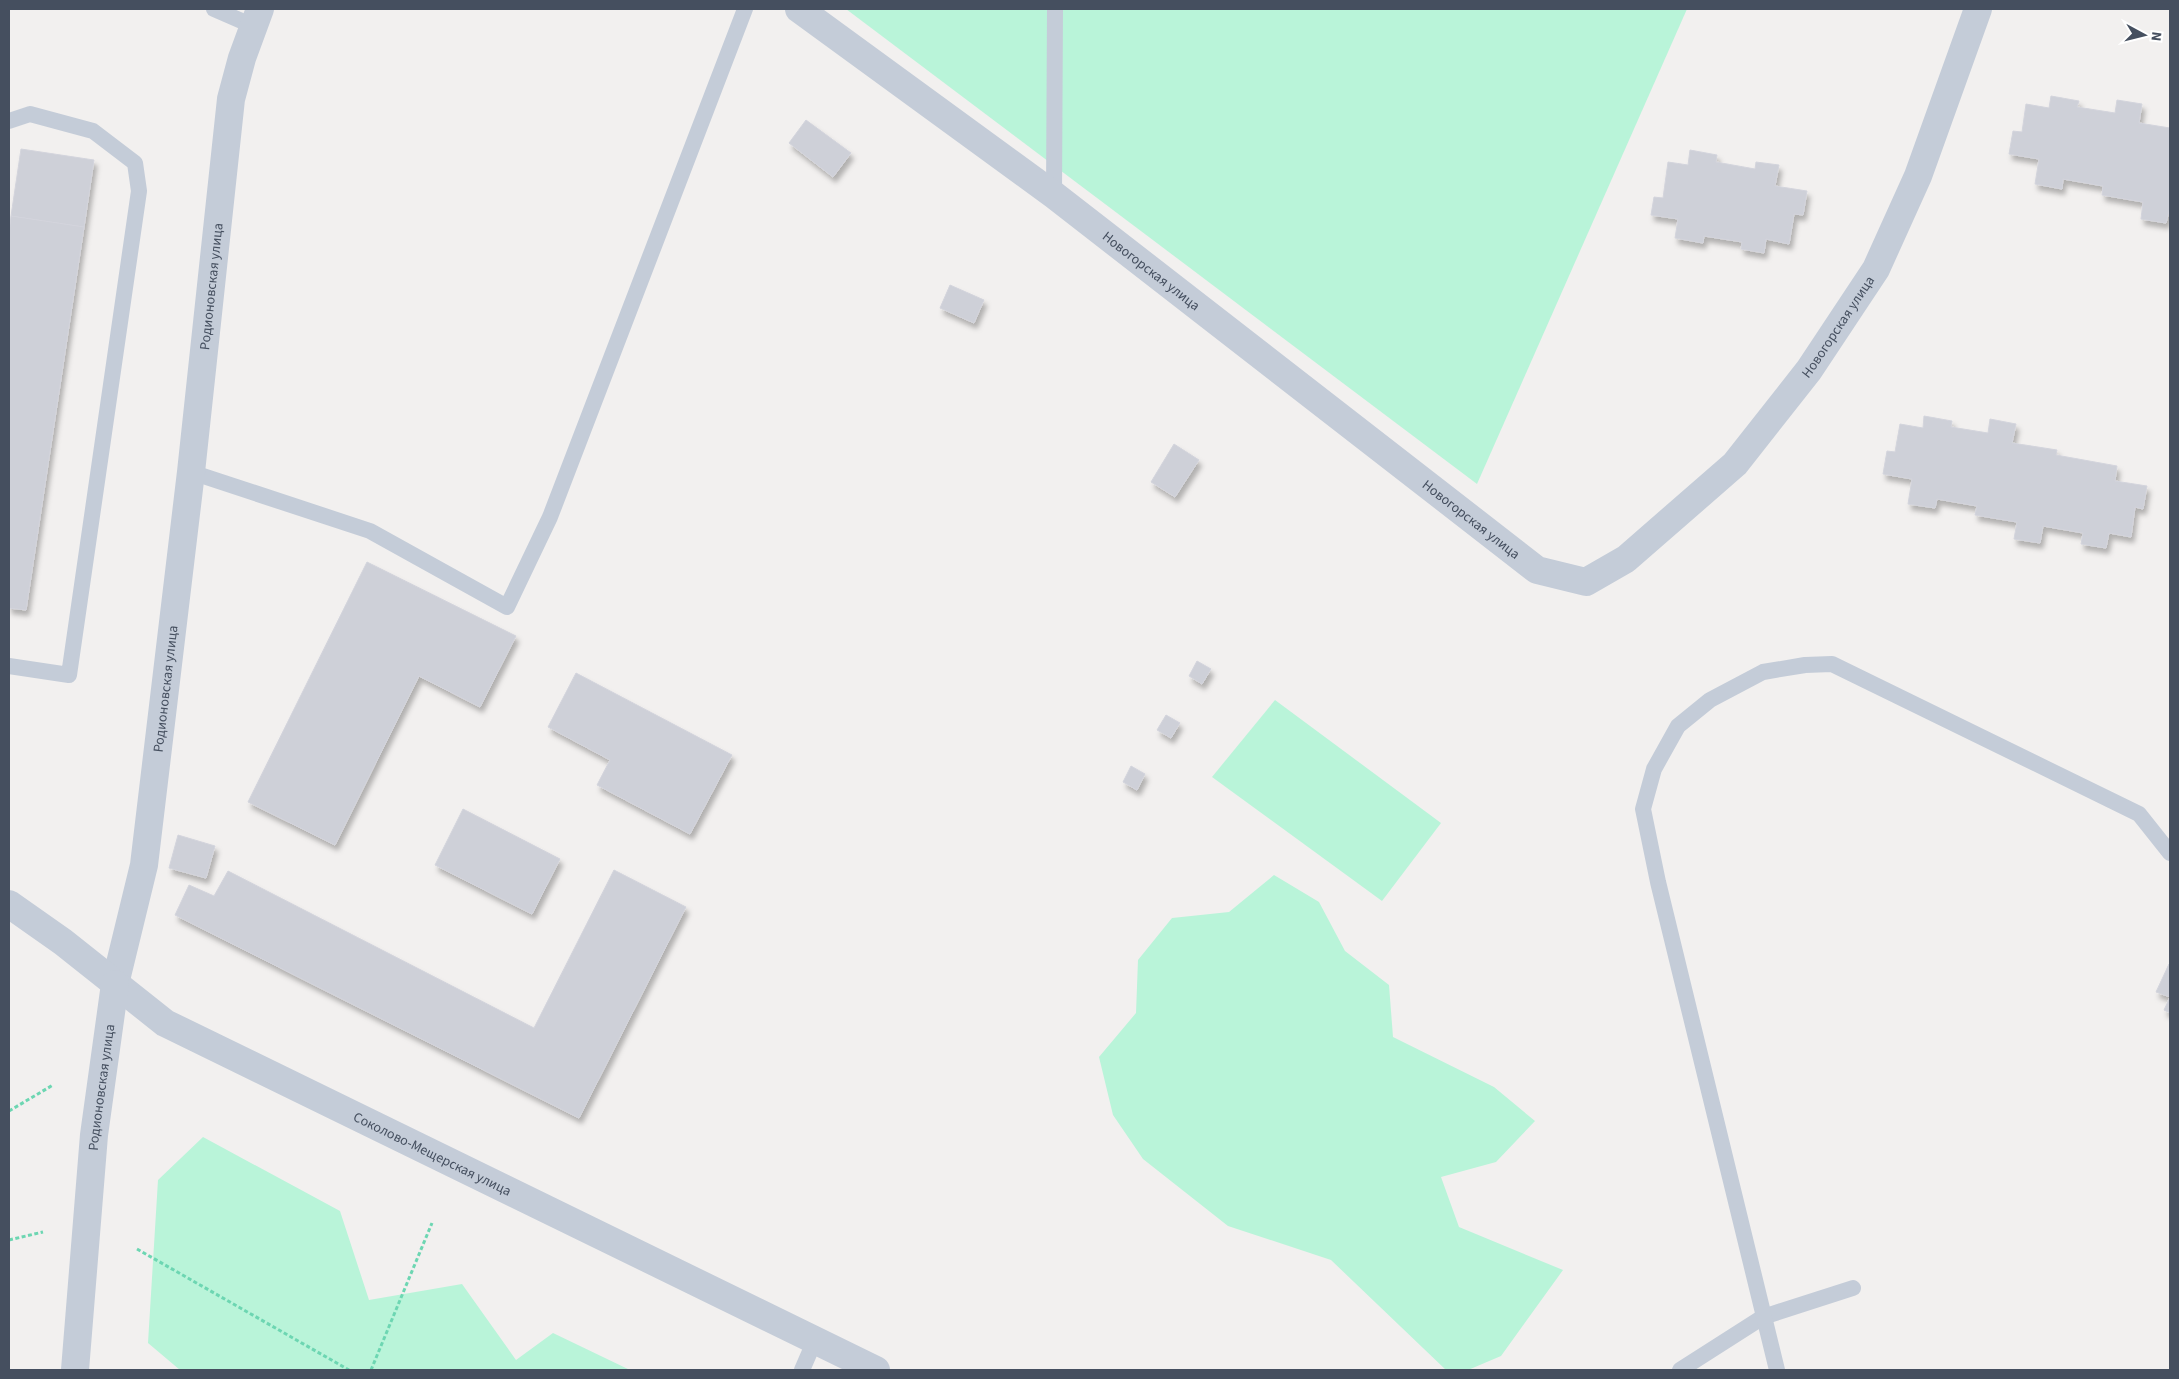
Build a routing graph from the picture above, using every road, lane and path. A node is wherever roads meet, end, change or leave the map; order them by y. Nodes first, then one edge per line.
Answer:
1 (214, 9) edge
2 (745, 9) edge
3 (799, 9) edge
4 (1055, 9) edge
5 (1978, 9) edge
6 (257, 18) edge
7 (9, 121) edge
8 (1054, 195) junction
9 (191, 472) junction
10 (9, 666) edge
11 (2170, 853) edge
12 (9, 904) edge
13 (115, 984) junction
14 (53, 1085) dead end
15 (9, 1111) edge
16 (432, 1223) dead end
17 (43, 1232) dead end
18 (9, 1240) edge
19 (137, 1249) dead end
20 (1853, 1288) dead end
21 (1763, 1317) junction
22 (815, 1340) junction
23 (75, 1370) edge
24 (349, 1370) edge
25 (371, 1370) edge
26 (802, 1370) edge
27 (876, 1370) edge
28 (1680, 1370) edge
29 (1777, 1370) edge

1 - 6 lane
2 - 9 lane
3 - 8 street, Новогорская улица
4 - 8 lane
5 - 8 street, Новогорская улица
6 - 9 street, Родионовская улица
7 - 10 lane
9 - 13 street, Родионовская улица
11 - 21 lane
12 - 13 street, Соколово-Мещерская улица
13 - 22 street, Соколово-Мещерская улица
13 - 23 street, Родионовская улица
14 - 15 path
16 - 25 path
17 - 18 path
19 - 24 path
20 - 21 lane
21 - 28 lane
21 - 29 lane
22 - 26 lane
22 - 27 street, Соколово-Мещерская улица

